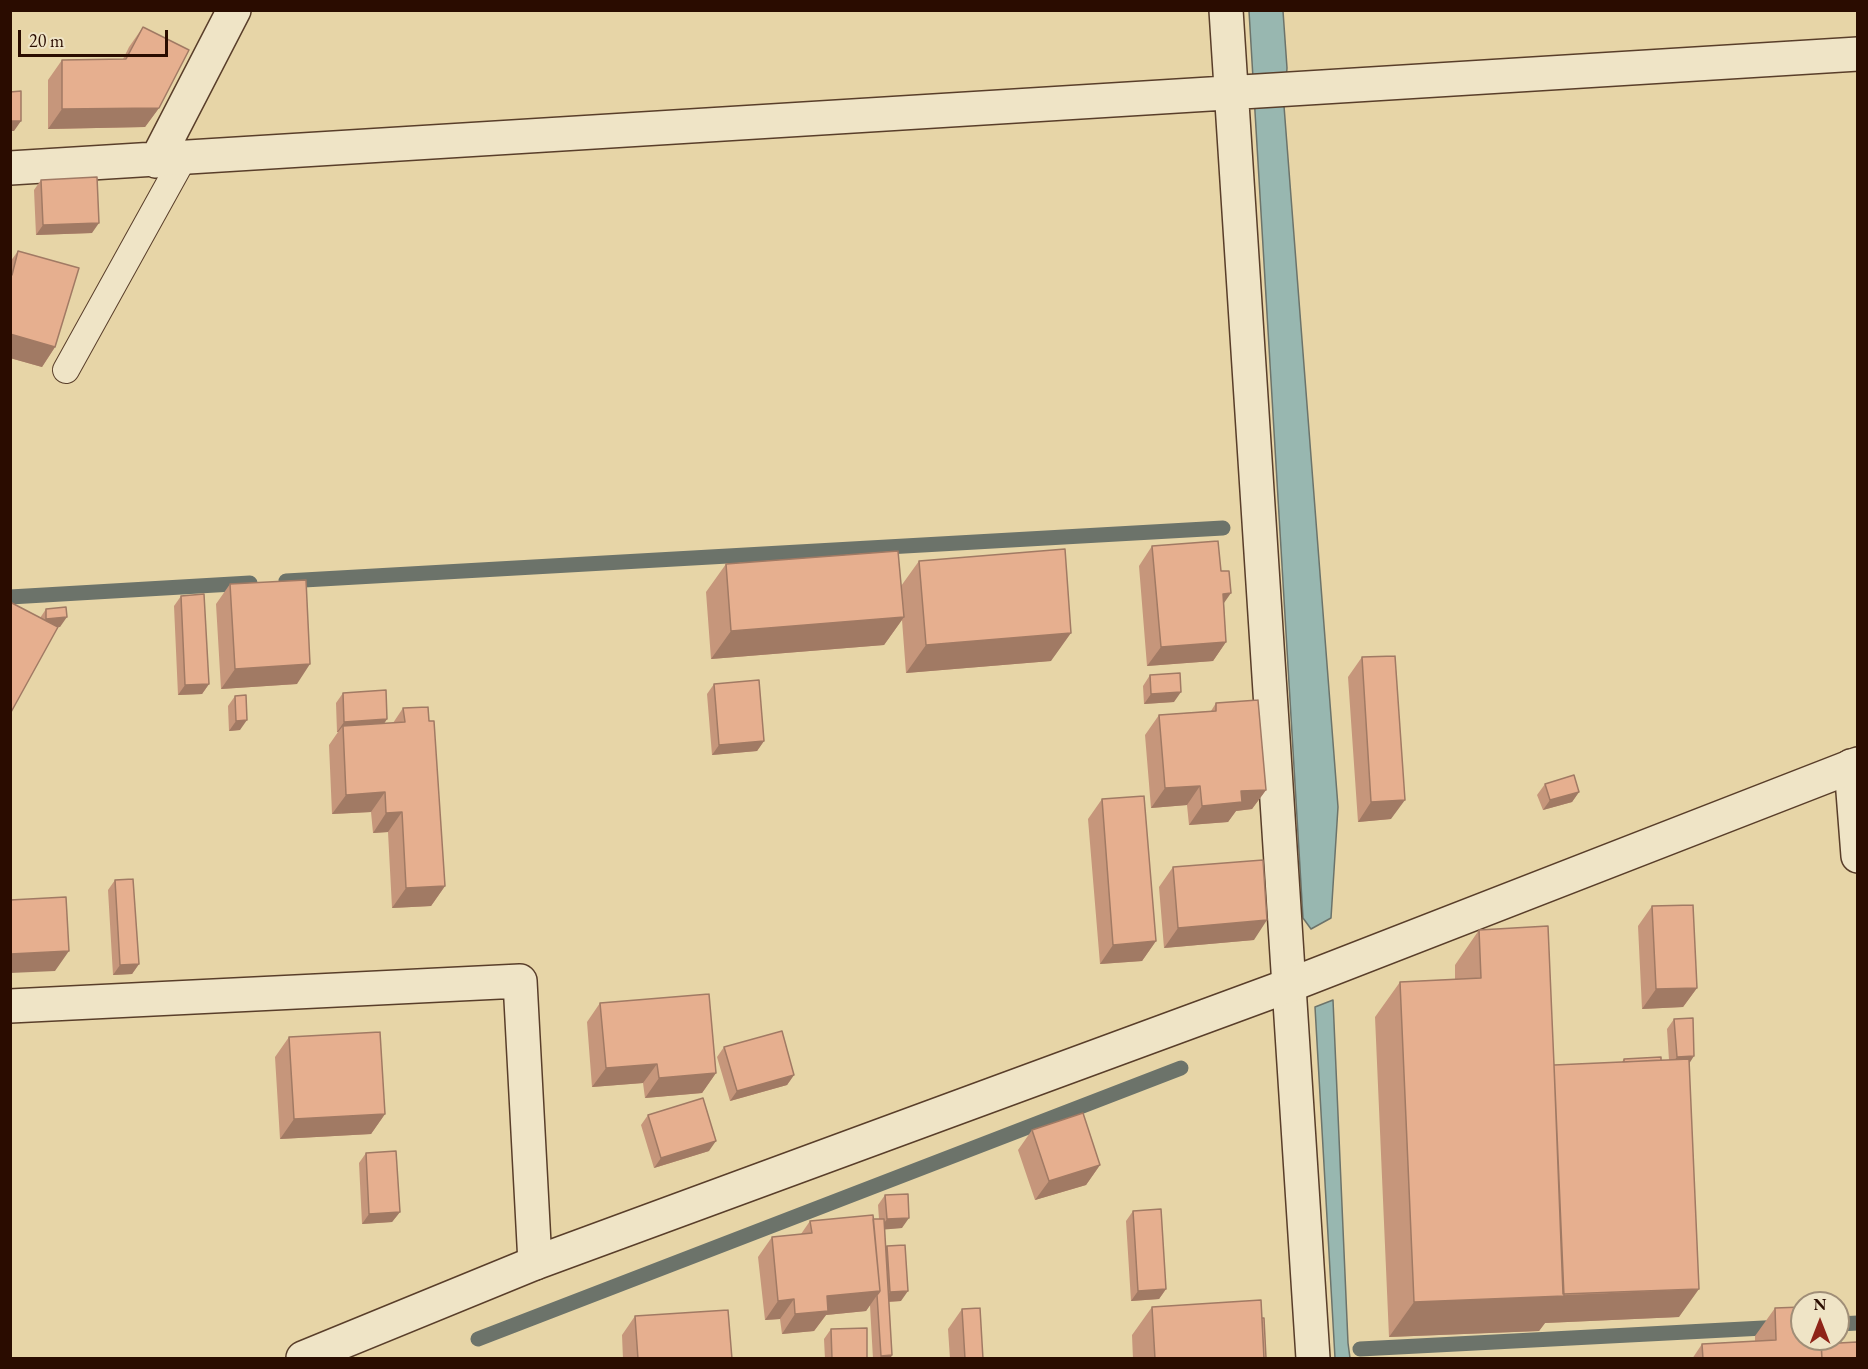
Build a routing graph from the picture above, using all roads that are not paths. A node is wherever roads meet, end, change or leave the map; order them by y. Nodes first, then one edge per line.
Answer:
1 (234, 10) edge
2 (1226, 10) edge
3 (1857, 54) edge
4 (1238, 93) junction
5 (170, 159) junction
6 (10, 168) edge
7 (66, 370) dead end
8 (1854, 765) edge
9 (1857, 856) edge
10 (1290, 985) junction
11 (10, 1006) edge
12 (535, 1263) junction
13 (303, 1359) edge
14 (1313, 1359) edge

1 - 5 street
2 - 4 street
3 - 4 street
4 - 5 street
4 - 10 street
5 - 6 street
5 - 7 lane
8 - 9 street
8 - 10 street
10 - 12 street
10 - 14 street
11 - 12 street
12 - 13 street

